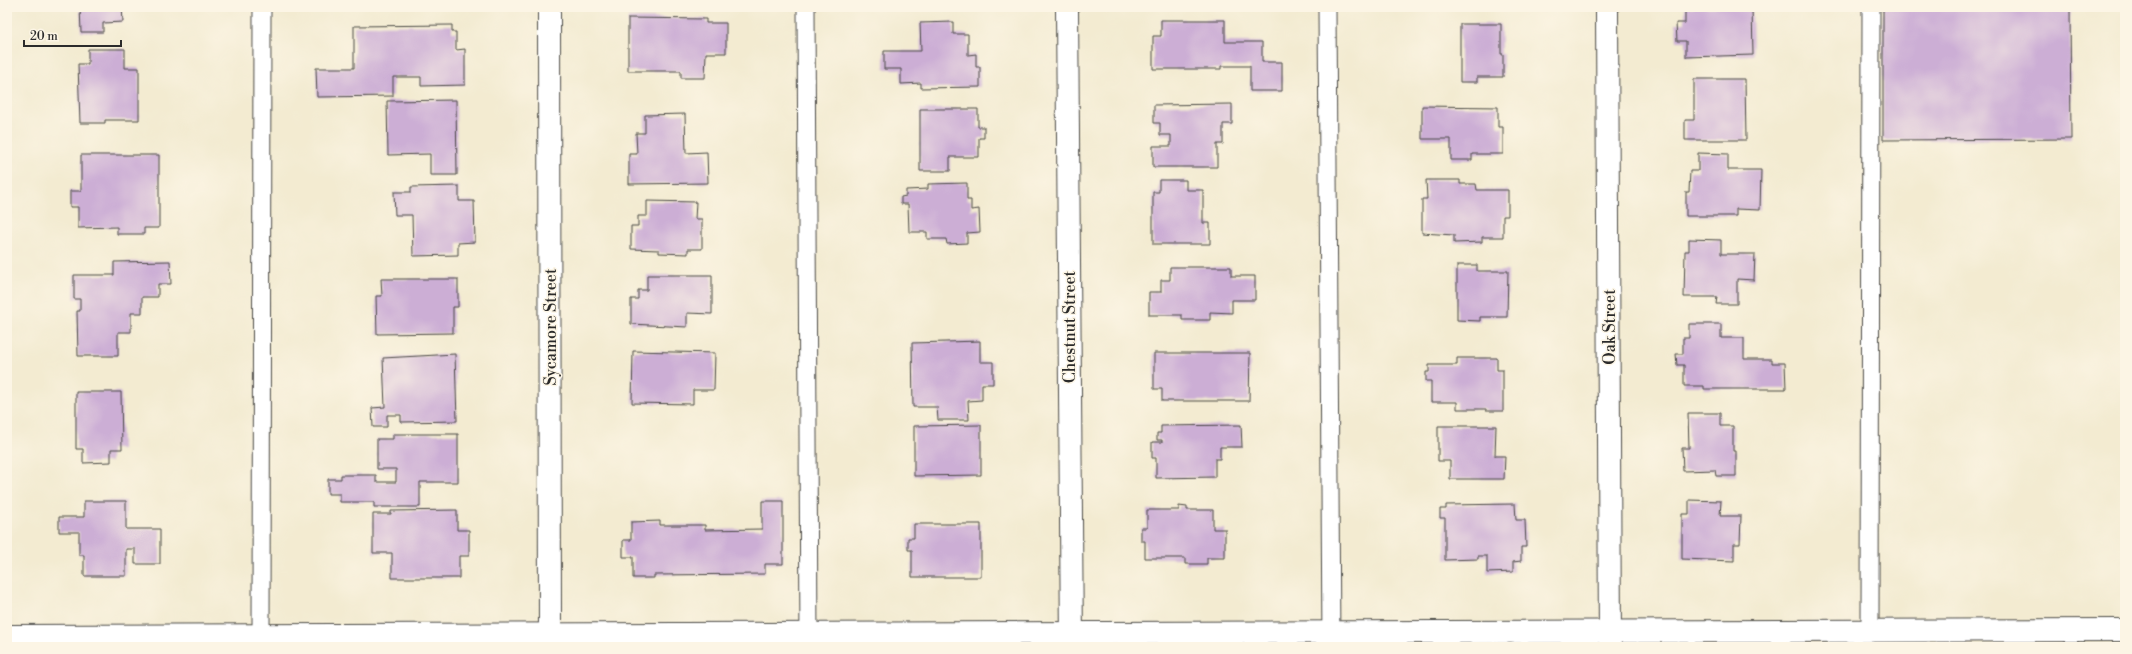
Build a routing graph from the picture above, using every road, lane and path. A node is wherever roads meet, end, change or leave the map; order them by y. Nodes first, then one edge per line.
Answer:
1 (262, 7) edge
2 (549, 7) edge
3 (806, 7) edge
4 (1067, 7) edge
5 (1327, 7) edge
6 (1607, 7) edge
7 (1871, 7) edge
8 (2125, 630) edge
9 (1870, 631) junction
10 (7, 636) edge
11 (1610, 639) edge
12 (809, 640) edge
13 (1072, 640) edge
14 (1331, 640) edge
15 (261, 641) edge
16 (550, 641) edge

1 - 15 lane
2 - 16 street, Sycamore Street
3 - 12 lane
4 - 13 street, Chestnut Street
5 - 14 lane
6 - 11 street, Oak Street
7 - 9 lane
8 - 9 street
9 - 11 street
10 - 15 street
11 - 14 street
12 - 13 street
12 - 16 street
13 - 14 street
15 - 16 street

